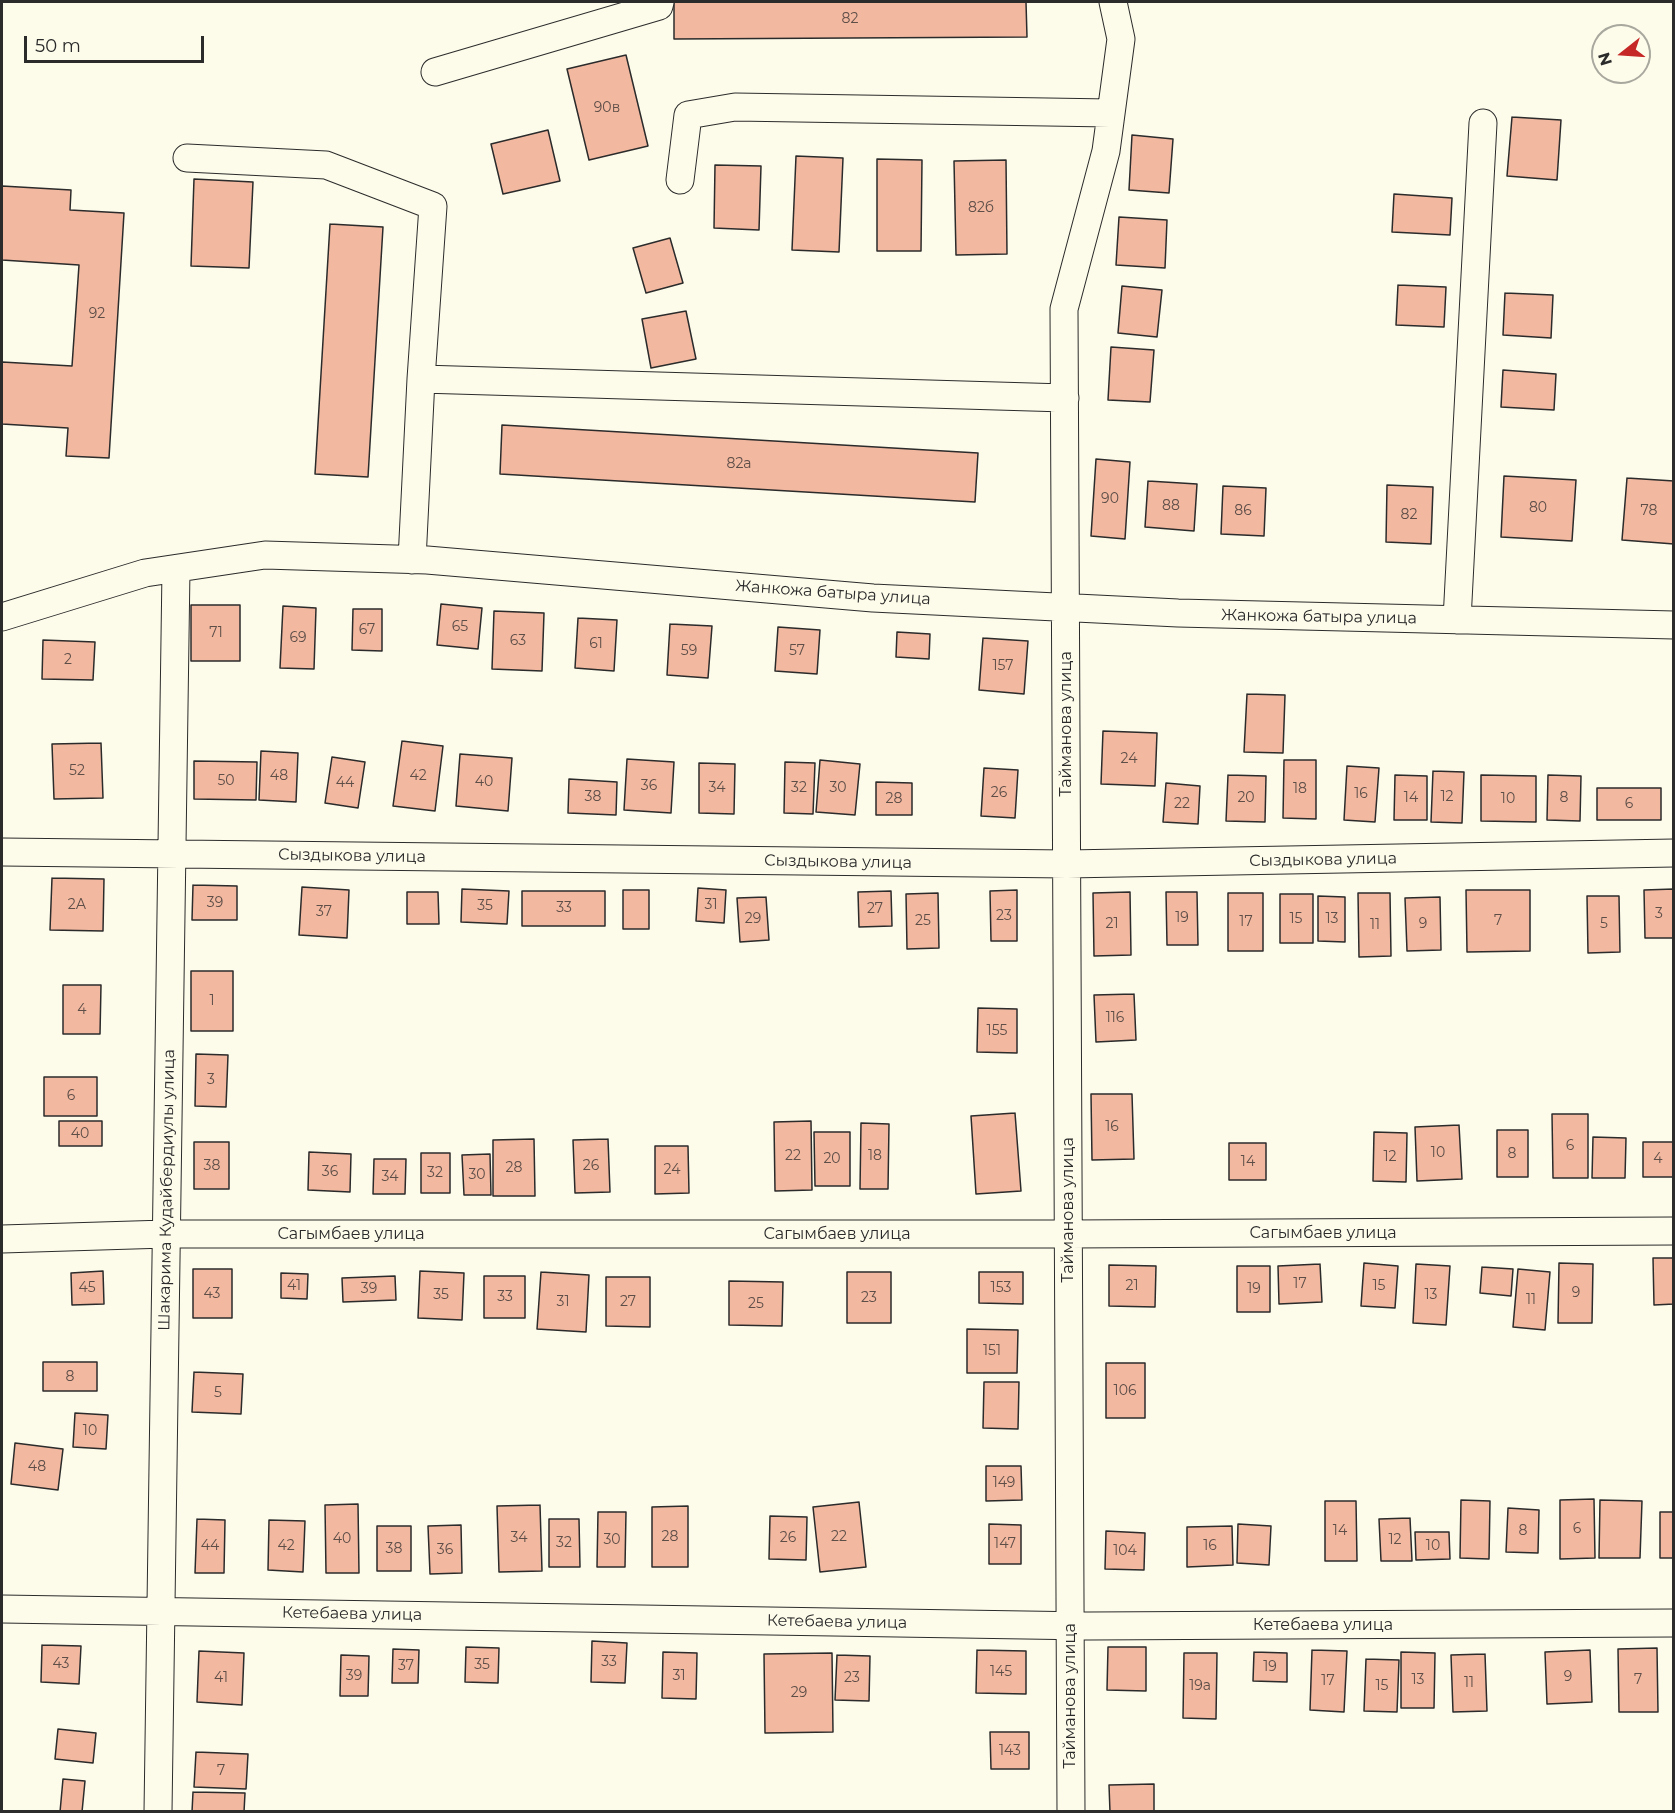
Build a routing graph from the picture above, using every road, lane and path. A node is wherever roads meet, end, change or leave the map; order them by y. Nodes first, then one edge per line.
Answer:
1 (660, 2) edge
2 (1113, 2) edge
3 (435, 72) dead end
4 (1110, 113) junction
5 (1483, 123) dead end
6 (187, 158) dead end
7 (680, 180) dead end
8 (422, 379) junction
9 (1065, 398) junction
10 (412, 560) junction
11 (176, 569) junction
12 (1066, 608) junction
13 (2, 618) edge
14 (1457, 620) junction
15 (1674, 624) edge
16 (2, 852) edge
17 (1674, 853) edge
18 (172, 854) junction
19 (1067, 864) junction
20 (1674, 1231) edge
21 (166, 1234) junction
22 (1068, 1234) junction
23 (2, 1239) edge
24 (2, 1609) edge
25 (161, 1611) junction
26 (1674, 1623) edge
27 (1070, 1626) junction
28 (158, 1812) edge
29 (1071, 1812) edge

1 - 3 street
2 - 4 street, Тайманова улица
4 - 7 street
4 - 9 street, Тайманова улица
5 - 14 street
6 - 8 street
8 - 9 street
8 - 10 street
9 - 12 street, Тайманова улица
10 - 11 street, Жанкожа батыра улица
10 - 12 street, Жанкожа батыра улица
11 - 13 street, Жанкожа батыра улица
11 - 18 street, Шакарима Кудайбердиулы улица
12 - 14 street, Жанкожа батыра улица
12 - 19 street, Тайманова улица
14 - 15 street, Жанкожа батыра улица
16 - 18 street, Сыздыкова улица
17 - 19 street, Сыздыкова улица
18 - 19 street, Сыздыкова улица
18 - 21 street, Шакарима Кудайбердиулы улица
19 - 22 street, Тайманова улица
20 - 22 street, Сагымбаев улица
21 - 22 street, Сагымбаев улица
21 - 23 street, Сагымбаев улица
21 - 25 street, Шакарима Кудайбердиулы улица
22 - 27 street, Тайманова улица
24 - 25 street, Кетебаева улица
25 - 27 street, Кетебаева улица
25 - 28 street, Шакарима Кудайбердиулы улица
26 - 27 street, Кетебаева улица
27 - 29 street, Тайманова улица

